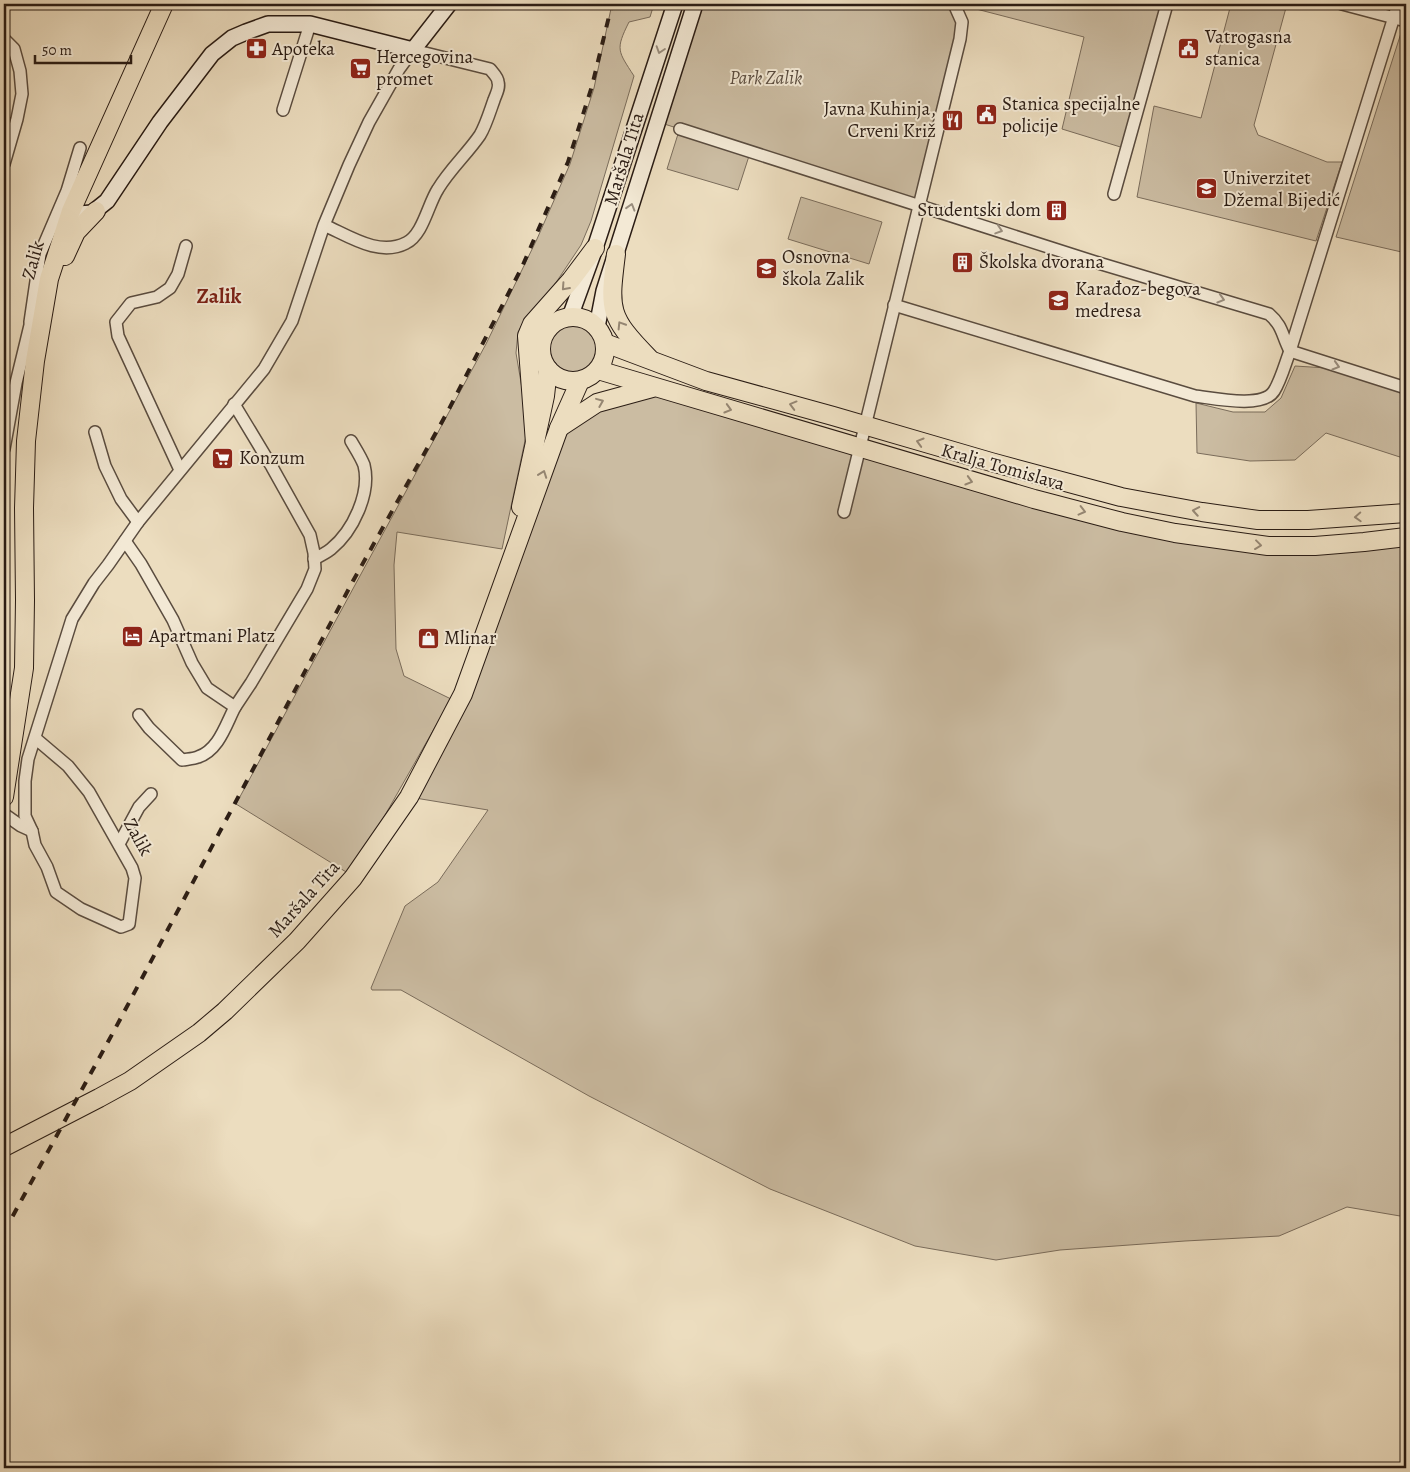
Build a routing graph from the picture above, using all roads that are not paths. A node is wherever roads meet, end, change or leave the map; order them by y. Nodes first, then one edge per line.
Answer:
1 (164, 4) edge
2 (449, 4) edge
3 (675, 4) edge
4 (695, 4) edge
5 (954, 4) edge
6 (1167, 4) edge
7 (1342, 4) edge
8 (1398, 4) edge
9 (1394, 18) junction
10 (1406, 21) edge
11 (310, 24) junction
12 (4, 39) edge
13 (413, 50) junction
14 (283, 110) dead end
15 (680, 129) dead end
16 (80, 148) dead end
17 (4, 164) edge
18 (1114, 194) dead end
19 (919, 205) junction
20 (71, 211) junction
21 (96, 211) junction
22 (324, 226) junction
23 (186, 246) dead end
24 (595, 248) junction
25 (616, 254) junction
26 (894, 305) junction
27 (570, 317) junction
28 (597, 327) junction
29 (35, 328) junction
30 (605, 343) junction
31 (1290, 351) junction
32 (653, 362) junction
33 (548, 369) junction
34 (598, 370) junction
35 (580, 381) junction
36 (653, 387) junction
37 (1406, 388) edge
38 (234, 404) junction
39 (866, 426) junction
40 (559, 428) junction
41 (95, 432) dead end
42 (351, 441) dead end
43 (535, 443) junction
44 (860, 448) junction
45 (4, 449) edge
46 (180, 470) junction
47 (844, 512) dead end
48 (1406, 514) edge
49 (138, 522) junction
50 (1406, 537) edge
51 (125, 541) junction
52 (314, 559) junction
53 (508, 569) junction
54 (234, 707) junction
55 (140, 715) dead end
56 (34, 738) junction
57 (4, 790) edge
58 (151, 794) dead end
59 (4, 814) edge
60 (32, 831) junction
61 (119, 844) junction
62 (4, 1147) edge

1 - 20 main road, Zalik
2 - 13 street, Zalik
3 -> 24 street, Maršala Tita
25 -> 4 street, Maršala Tita
5 - 19 street
6 - 18 street
7 - 9 street
8 - 9 street
9 - 10 street
9 - 31 street
11 - 13 street
11 - 14 street
11 - 21 street
12 - 17 street
13 - 22 street, Zalik
13 - 22 street
15 - 19 street
16 - 29 street
19 - 26 street
19 -> 31 street
20 - 21 street
20 - 29 main road, Zalik
21 - 29 main road
22 - 38 street, Zalik
23 - 46 street
24 - 27 street, Maršala Tita
24 -> 43 main road
25 - 28 street, Maršala Tita
32 -> 25 main road
26 - 31 street
26 - 39 street
27 - 28 main road
27 - 33 main road
28 - 30 main road
29 - 45 street
29 - 57 main road, Zalik
30 - 32 main road, Kralja Tomislava
30 - 34 main road
31 -> 37 street
39 -> 32 main road, Kralja Tomislava
33 - 35 main road
33 - 43 main road, Maršala Tita
34 - 35 main road
34 - 36 main road, Kralja Tomislava
35 - 40 main road, Maršala Tita
40 -> 36 main road
36 -> 44 main road, Kralja Tomislava
38 - 46 street, Zalik
38 - 52 street
39 - 44 street
48 -> 39 main road, Kralja Tomislava
53 -> 40 main road, Maršala Tita
41 - 49 street
42 - 52 street
43 - 53 main road, Maršala Tita
44 - 47 street
44 -> 50 main road, Kralja Tomislava
46 - 49 street, Zalik
49 - 51 street, Zalik
51 - 54 street
51 - 56 street, Zalik
52 - 54 street
53 - 62 main road, Maršala Tita
54 - 55 street
56 - 60 street, Zalik
56 - 61 street, Zalik
58 - 61 street
59 - 60 street
60 - 61 street, Zalik

